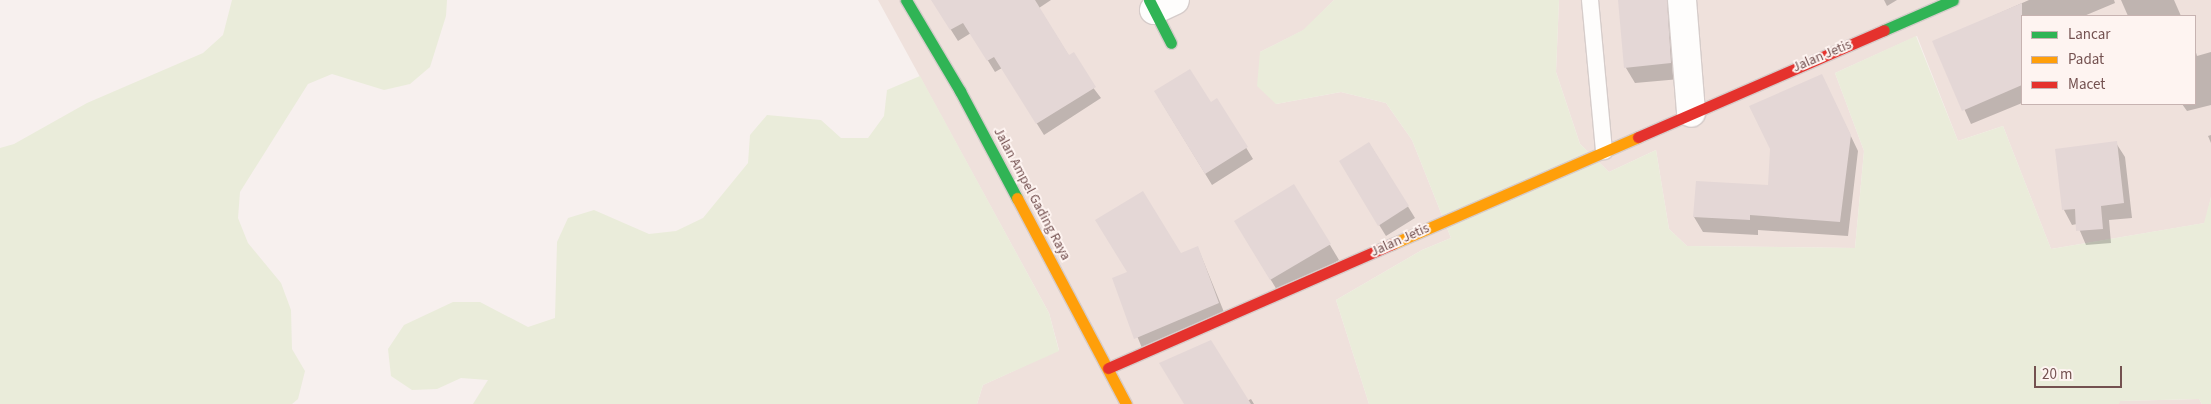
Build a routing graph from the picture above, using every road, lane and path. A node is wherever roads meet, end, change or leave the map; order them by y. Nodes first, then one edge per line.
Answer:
1 (906, 0) edge
2 (1590, 0) edge
3 (1682, 0) edge
4 (1953, 0) edge
5 (1159, 3) edge
6 (1171, 43) dead end
7 (1691, 113) junction
8 (1604, 151) junction
9 (1108, 368) junction
10 (1126, 404) edge

1 - 9 street, Jalan Ampel Gading Raya
2 - 8 lane
3 - 7 street
4 - 7 street, Jalan Jetis
5 - 6 street
7 - 8 street, Jalan Jetis
8 - 9 street, Jalan Jetis
9 - 10 street, Jalan Ampel Gading Raya

